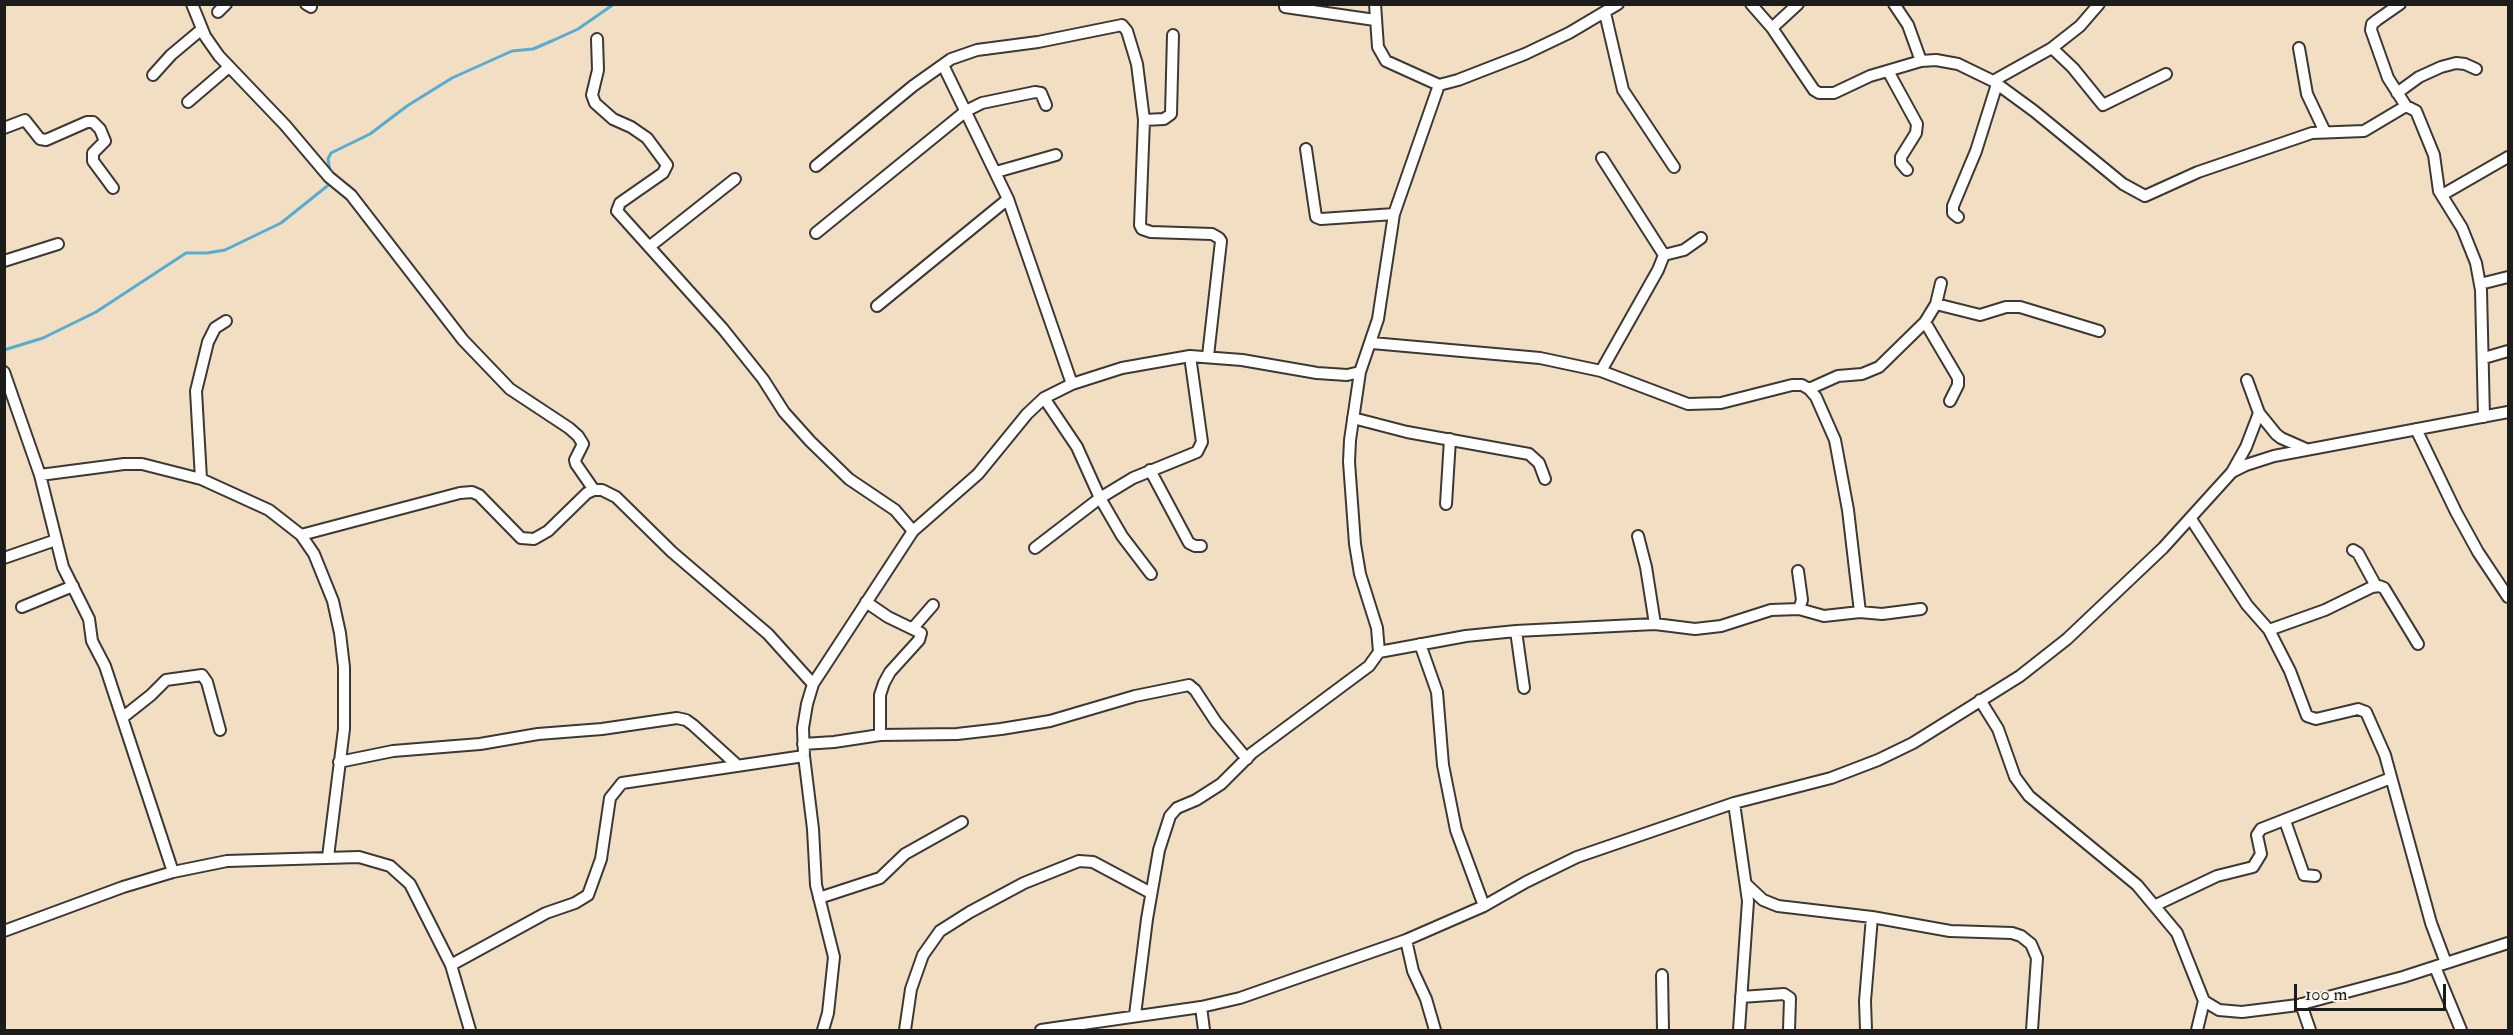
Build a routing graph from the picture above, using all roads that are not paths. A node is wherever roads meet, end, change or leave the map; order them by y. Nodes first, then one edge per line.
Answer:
1 (192, 4) edge
2 (1375, 4) edge
3 (1618, 4) edge
4 (1750, 4) edge
5 (1798, 4) edge
6 (1894, 4) edge
7 (2099, 4) edge
8 (2400, 4) edge
9 (1285, 7) dead end
10 (1605, 13) junction
11 (1375, 20) junction
12 (1772, 28) junction
13 (202, 29) junction
14 (1173, 35) dead end
15 (597, 39) dead end
16 (2052, 48) junction
17 (2299, 48) dead end
18 (1920, 61) junction
19 (943, 65) junction
20 (229, 67) junction
21 (2476, 69) dead end
22 (1888, 71) junction
23 (2166, 74) dead end
24 (153, 75) dead end
25 (1995, 82) junction
26 (1439, 85) junction
27 (2397, 93) junction
28 (188, 102) dead end
29 (1046, 105) dead end
30 (2406, 106) junction
31 (966, 111) junction
32 (1144, 120) junction
33 (4, 128) edge
34 (2325, 132) junction
35 (1306, 149) dead end
36 (1056, 155) dead end
37 (2508, 157) edge
38 (1602, 158) dead end
39 (816, 166) dead end
40 (1674, 167) dead end
41 (1906, 170) dead end
42 (996, 172) junction
43 (735, 179) dead end
44 (113, 188) dead end
45 (2442, 195) junction
46 (1008, 199) junction
47 (1395, 214) junction
48 (1958, 218) dead end
49 (816, 233) dead end
50 (1701, 238) dead end
51 (58, 244) dead end
52 (649, 247) junction
53 (1664, 255) junction
54 (4, 261) edge
55 (2508, 277) edge
56 (1941, 283) dead end
57 (2480, 284) junction
58 (1936, 304) junction
59 (877, 306) dead end
60 (226, 321) dead end
61 (1925, 322) junction
62 (2099, 331) dead end
63 (1372, 343) junction
64 (2508, 351) edge
65 (1190, 356) junction
66 (1208, 356) junction
67 (2484, 357) junction
68 (1601, 371) junction
69 (4, 372) edge
70 (1360, 372) junction
71 (2247, 380) dead end
72 (1072, 384) junction
73 (1809, 389) junction
74 (1044, 398) junction
75 (1950, 401) dead end
76 (2508, 412) edge
77 (2259, 413) junction
78 (2484, 417) junction
79 (1353, 418) junction
80 (2416, 429) junction
81 (1450, 439) junction
82 (2307, 449) junction
83 (1150, 470) junction
84 (2232, 472) junction
85 (40, 475) junction
86 (201, 479) junction
87 (1545, 479) dead end
88 (594, 490) junction
89 (1100, 498) junction
90 (1446, 504) dead end
91 (2191, 519) junction
92 (913, 531) junction
93 (301, 535) junction
94 (1638, 536) dead end
95 (56, 540) junction
96 (1201, 546) dead end
97 (1035, 548) dead end
98 (2353, 550) dead end
99 (4, 558) edge
100 (1798, 571) dead end
101 (1151, 574) dead end
102 (73, 586) junction
103 (2376, 586) junction
104 (2508, 597) edge
105 (866, 602) junction
106 (933, 605) dead end
107 (22, 608) dead end
108 (1799, 609) junction
109 (1921, 609) dead end
110 (1860, 612) junction
111 (1655, 624) junction
112 (913, 627) junction
113 (2269, 630) junction
114 (1515, 631) junction
115 (1420, 644) junction
116 (2418, 644) dead end
117 (1379, 652) junction
118 (813, 684) junction
119 (1524, 688) dead end
120 (1980, 700) junction
121 (122, 718) junction
122 (220, 730) dead end
123 (880, 735) junction
124 (803, 744) junction
125 (804, 756) junction
126 (1246, 759) junction
127 (339, 762) junction
128 (737, 765) junction
129 (2391, 778) junction
130 (1734, 803) junction
131 (2285, 821) junction
132 (962, 822) dead end
133 (328, 857) junction
134 (173, 872) junction
135 (2315, 876) dead end
136 (1746, 884) junction
137 (1151, 893) junction
138 (819, 898) junction
139 (2156, 905) junction
140 (1484, 906) junction
141 (1872, 917) junction
142 (4, 931) edge
143 (1406, 940) junction
144 (2508, 943) edge
145 (451, 965) junction
146 (2441, 965) junction
147 (1662, 975) dead end
148 (1741, 997) junction
149 (2204, 1001) junction
150 (2301, 1004) junction
151 (1201, 1007) junction
152 (1136, 1015) junction
153 (470, 1030) edge
154 (823, 1030) edge
155 (905, 1030) edge
156 (1041, 1030) edge
157 (1204, 1030) edge
158 (1435, 1030) edge
159 (1663, 1030) edge
160 (1738, 1030) edge
161 (1789, 1030) edge
162 (1866, 1030) edge
163 (2032, 1030) edge
164 (2197, 1030) edge
165 (2310, 1030) edge
166 (2461, 1030) edge

1 - 13 street
2 - 11 street
3 - 10 street
4 - 12 street
5 - 12 street
6 - 18 street
7 - 16 street
8 - 27 street
9 - 11 street
10 - 26 street
10 - 40 street
11 - 26 street
12 - 22 street
13 - 20 street
13 - 24 street
14 - 32 street
15 - 52 street
16 - 23 street
16 - 25 street
17 - 34 street
18 - 22 street
18 - 25 street
19 - 31 street
19 - 32 street
19 - 39 street
20 - 28 street
20 - 88 street
21 - 27 street
22 - 41 street
25 - 34 street
25 - 48 street
26 - 47 street
27 - 30 street
29 - 31 street
30 - 34 street
30 - 45 street
31 - 42 street
31 - 49 street
32 - 66 street
33 - 44 street
35 - 47 street
36 - 42 street
37 - 45 street
38 - 53 street
42 - 46 street
43 - 52 street
45 - 57 street
46 - 59 street
46 - 72 street
47 - 63 street
50 - 53 street
51 - 54 street
52 - 92 street
53 - 68 street
55 - 57 street
56 - 58 street
57 - 67 street
58 - 61 street
58 - 62 street
60 - 86 street
61 - 73 street
61 - 75 street
63 - 68 street
63 - 70 street
64 - 67 street
65 - 66 street
65 - 72 street
65 - 83 street
66 - 70 street
67 - 78 street
68 - 73 street
69 - 85 street
70 - 79 street
71 - 77 street
72 - 74 street
73 - 110 street
74 - 89 street
74 - 92 street
76 - 78 street
77 - 82 street
77 - 84 street
78 - 80 street
79 - 81 street
79 - 117 street
80 - 82 street
80 - 104 street
81 - 87 street
81 - 90 street
82 - 84 street
83 - 89 street
83 - 96 street
84 - 91 street
85 - 86 street
85 - 95 street
86 - 93 street
88 - 93 street
88 - 118 street
89 - 97 street
89 - 101 street
91 - 113 street
91 - 120 street
92 - 105 street
93 - 127 street
94 - 111 street
95 - 99 street
95 - 102 street
98 - 103 street
100 - 108 street
102 - 107 street
102 - 121 street
103 - 113 street
103 - 116 street
105 - 112 street
105 - 118 street
106 - 112 street
108 - 110 street
108 - 111 street
109 - 110 street
111 - 114 street
112 - 123 street
113 - 129 street
114 - 115 street
114 - 119 street
115 - 117 street
115 - 140 street
117 - 126 street
118 - 124 street
120 - 130 street
120 - 139 street
121 - 122 street
121 - 134 street
123 - 124 street
123 - 126 street
124 - 125 street
125 - 128 street
125 - 138 street
126 - 137 street
127 - 128 street
127 - 133 street
128 - 145 street
129 - 131 street
129 - 146 street
130 - 136 street
130 - 140 street
131 - 135 street
131 - 139 street
132 - 138 street
133 - 134 street
133 - 145 street
134 - 142 street
136 - 141 street
136 - 148 street
137 - 152 street
137 - 155 street
138 - 154 street
139 - 149 street
140 - 143 street
141 - 162 street
141 - 163 street
143 - 151 street
143 - 158 street
144 - 146 street
145 - 153 street
146 - 150 street
146 - 166 street
147 - 159 street
148 - 160 street
148 - 161 street
149 - 150 street
149 - 164 street
150 - 165 street
151 - 152 street
151 - 157 street
152 - 156 street

